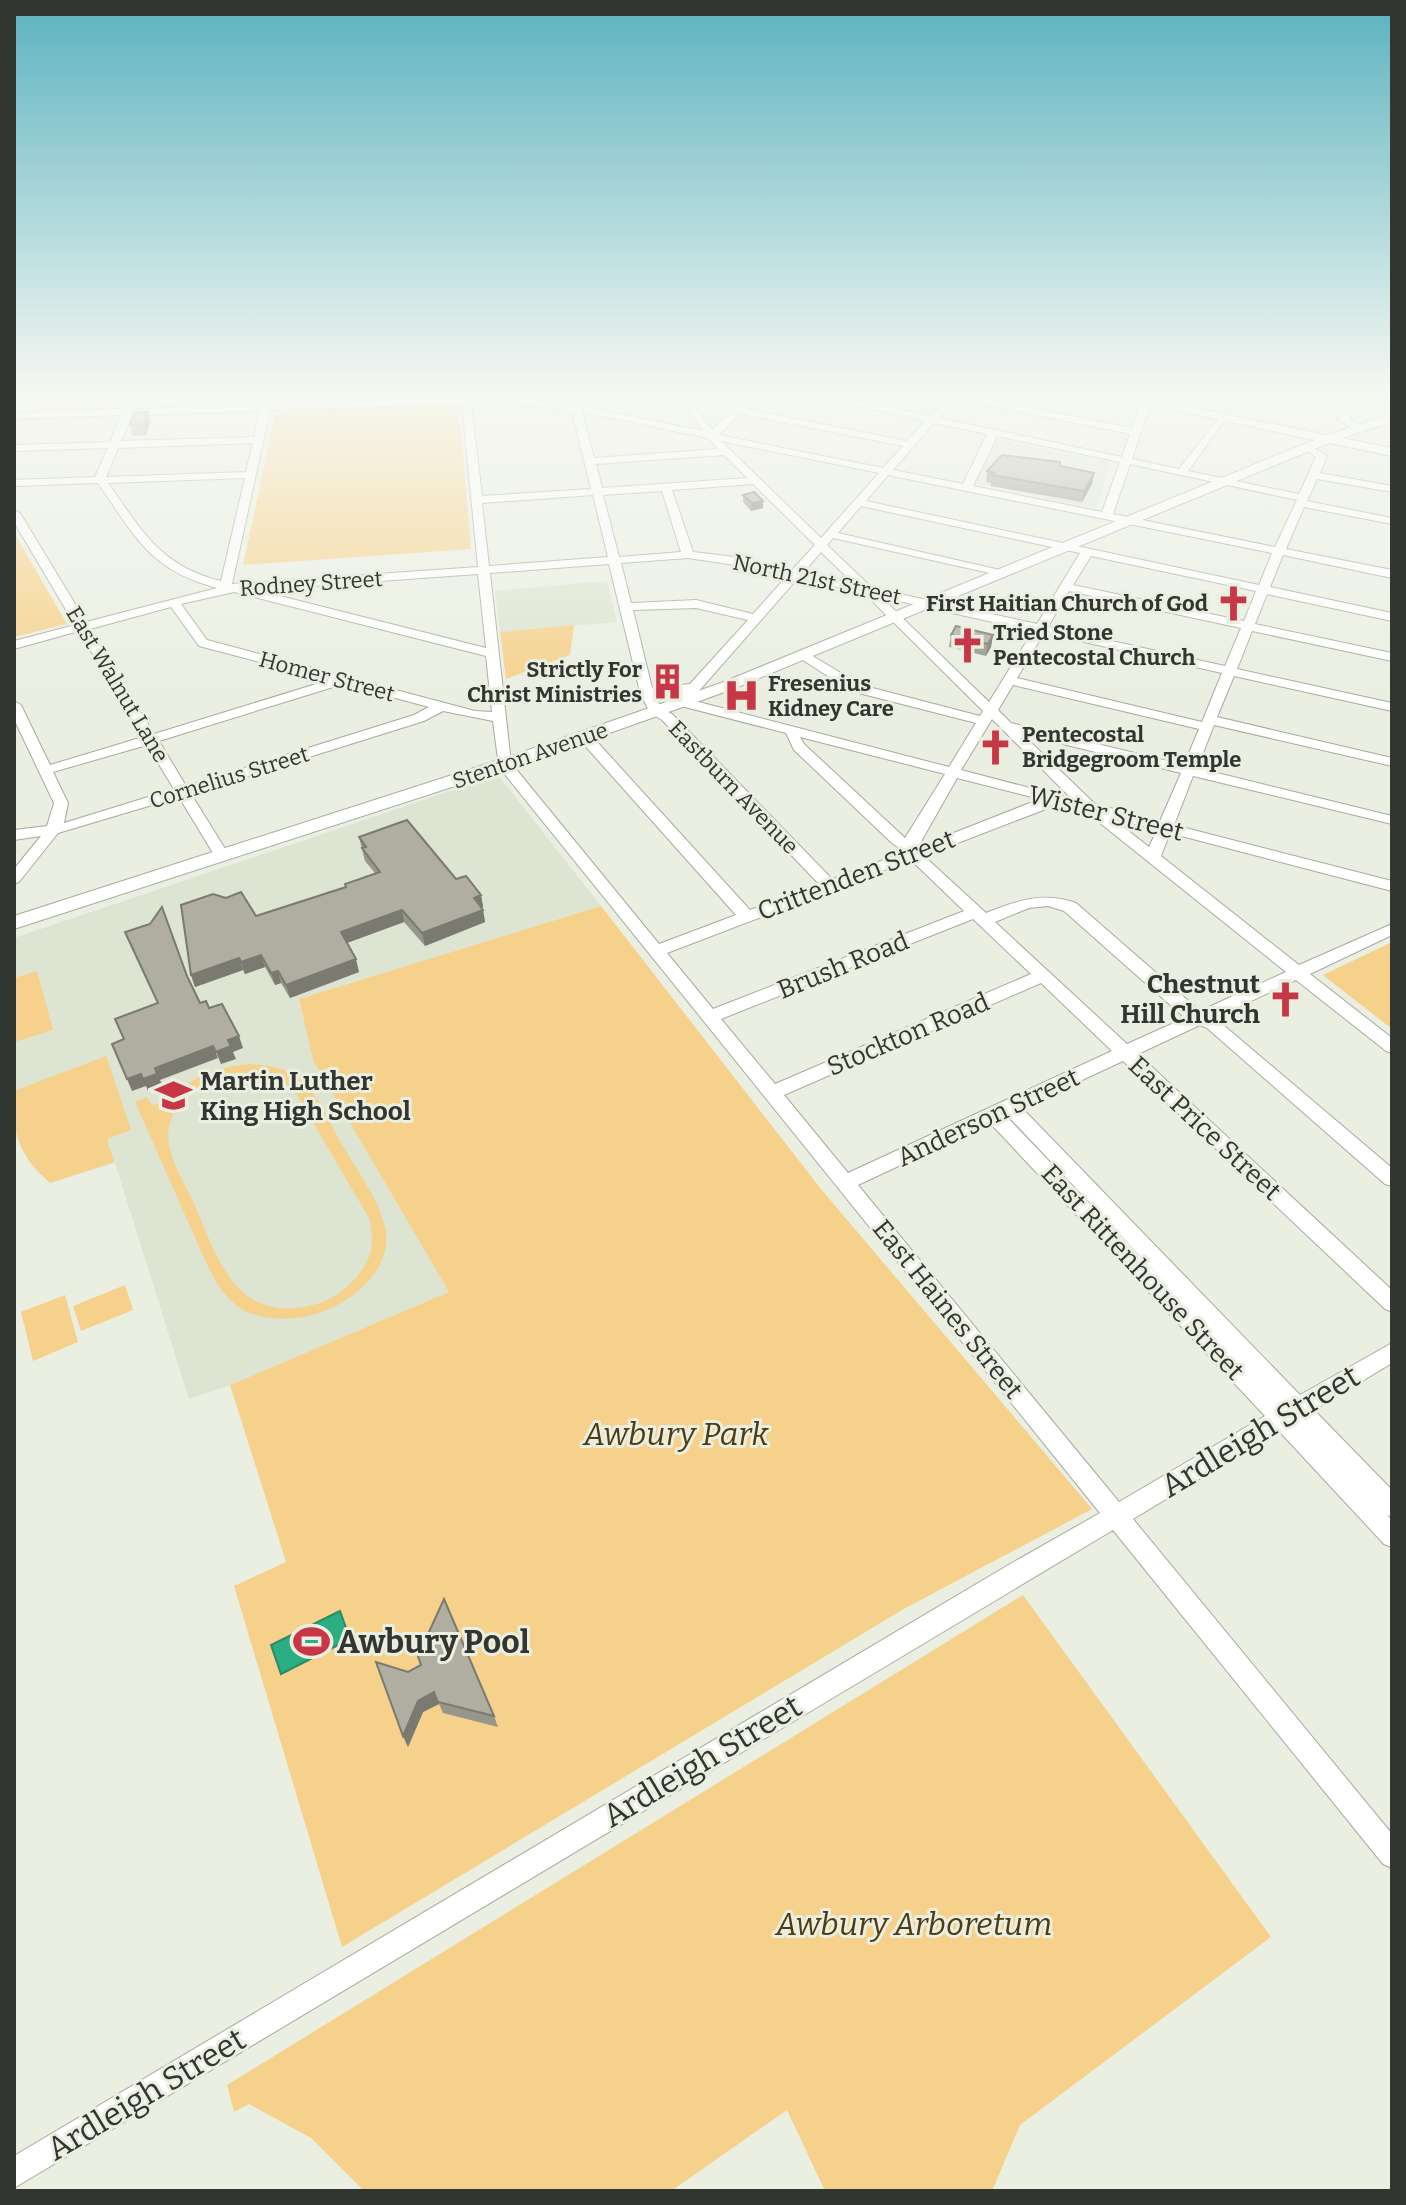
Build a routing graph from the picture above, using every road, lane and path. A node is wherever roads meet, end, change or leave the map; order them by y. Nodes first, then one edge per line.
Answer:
1 (598, 492) edge
2 (109, 493) edge
3 (246, 493) edge
4 (475, 493) edge
5 (584, 493) edge
6 (668, 493) edge
7 (771, 493) edge
8 (865, 493) edge
9 (996, 493) edge
10 (1115, 493) edge
11 (1196, 493) edge
12 (1273, 493) edge
13 (1305, 493) edge
14 (476, 500) junction
15 (1302, 500) junction
16 (857, 502) junction
17 (14, 513) edge
18 (1107, 515) junction
19 (1130, 520) junction
20 (1392, 521) edge
21 (824, 539) junction
22 (1064, 547) junction
23 (1279, 551) junction
24 (1087, 552) junction
25 (688, 555) junction
26 (614, 560) junction
27 (484, 570) junction
28 (230, 572) junction
29 (1003, 572) junction
30 (794, 574) junction
31 (1392, 574) edge
32 (199, 581) junction
33 (1066, 587) junction
34 (225, 589) junction
35 (1264, 590) junction
36 (869, 591) junction
37 (263, 592) junction
38 (194, 597) junction
39 (174, 603) junction
40 (928, 604) junction
41 (626, 607) junction
42 (896, 617) junction
43 (1392, 617) edge
44 (755, 618) junction
45 (83, 626) junction
46 (1249, 626) junction
47 (1041, 629) junction
48 (14, 645) edge
49 (494, 654) junction
50 (801, 655) junction
51 (1392, 657) edge
52 (1230, 671) junction
53 (707, 675) junction
54 (342, 680) junction
55 (1010, 680) junction
56 (736, 682) junction
57 (695, 688) junction
58 (647, 692) junction
59 (682, 702) junction
60 (14, 705) edge
61 (441, 706) junction
62 (1392, 707) edge
63 (655, 710) junction
64 (988, 716) junction
65 (499, 717) junction
66 (1209, 723) junction
67 (1007, 726) junction
68 (793, 732) junction
69 (584, 736) junction
70 (152, 739) junction
71 (1392, 762) edge
72 (504, 764) junction
73 (46, 770) junction
74 (1190, 771) junction
75 (952, 773) junction
76 (183, 791) junction
77 (1051, 798) junction
78 (1090, 808) junction
79 (1392, 820) edge
80 (1166, 828) junction
81 (52, 830) junction
82 (14, 835) edge
83 (912, 850) junction
84 (221, 855) junction
85 (1153, 857) junction
86 (14, 879) edge
87 (829, 885) junction
88 (1392, 886) edge
89 (980, 916) junction
90 (747, 917) junction
91 (14, 923) edge
92 (1392, 929) edge
93 (659, 950) junction
94 (1299, 973) junction
95 (1043, 976) junction
96 (710, 1017) junction
97 (1201, 1018) junction
98 (1392, 1047) edge
99 (1125, 1053) junction
100 (773, 1092) junction
101 (1001, 1110) junction
102 (1392, 1179) edge
103 (844, 1183) junction
104 (1392, 1303) edge
105 (1392, 1352) edge
106 (1289, 1413) junction
107 (1392, 1506) edge
108 (1117, 1516) junction
109 (1392, 1536) edge
110 (1392, 1855) edge
111 (14, 2173) edge

1 - 26 street, Eastburn Avenue
2 - 32 street
3 - 28 street
4 - 14 street
5 - 14 street
6 - 25 street
7 - 21 street
8 - 16 street
9 - 18 street
10 - 18 street
11 - 19 main road, Stenton Avenue
12 - 15 street
13 - 15 street
14 - 27 street
15 - 20 street
15 - 23 street
16 - 21 street
16 - 22 street
17 - 45 street, East Walnut Lane
18 - 19 street
19 - 22 main road, Stenton Avenue
19 - 23 street
21 - 29 street
21 - 30 street
21 - 36 street
22 - 24 street
22 - 29 main road, Stenton Avenue
23 - 31 street
23 - 35 street
24 - 33 street
24 - 35 street
25 - 26 street, North 21st Street
25 - 30 street, North 21st Street
26 - 27 street, Rodney Street
26 - 41 street, Eastburn Avenue
27 - 37 street, Rodney Street
27 - 49 street
28 - 32 street
28 - 34 street
28 - 37 street
29 - 40 main road, Stenton Avenue
30 - 36 street, North 21st Street
30 - 44 street
32 - 34 street
32 - 38 street
33 - 46 street
33 - 47 street
34 - 37 street
34 - 38 street, Rodney Street
35 - 43 street
35 - 46 street
36 - 40 street, North 21st Street
36 - 42 street
37 - 49 street
38 - 39 street, Rodney Street
39 - 45 street, Rodney Street
39 - 54 street, Homer Street
40 - 42 main road, Stenton Avenue
40 - 47 street, North 21st Street
41 - 44 street
41 - 58 street, Eastburn Avenue
42 - 50 main road, Stenton Avenue
42 - 64 street
44 - 53 street
45 - 48 street, Rodney Street
45 - 70 street, East Walnut Lane
46 - 51 street
46 - 52 street
47 - 52 street, North 21st Street
47 - 55 street
49 - 65 street
50 - 56 main road, Stenton Avenue
50 - 64 street
52 - 62 street, North 21st Street
52 - 66 street
53 - 56 street
53 - 57 street
54 - 61 street, Homer Street
54 - 70 street
55 - 64 street
55 - 66 street
56 - 59 main road, Stenton Avenue
57 - 58 street
57 - 59 street
58 - 63 street, Eastburn Avenue
59 - 63 main road, Stenton Avenue
59 - 68 street, Wister Street
60 - 73 street
61 - 65 street, Homer Street
61 - 76 street, Cornelius Street
63 - 69 main road, Stenton Avenue
63 - 87 street, Eastburn Avenue
64 - 67 street
64 - 75 street
65 - 72 street
66 - 71 street
66 - 74 street
67 - 74 street
67 - 78 street
68 - 75 street, Wister Street
68 - 83 street, East Price Street
69 - 72 main road, Stenton Avenue
69 - 90 street
70 - 73 street
70 - 76 street, East Walnut Lane
72 - 84 main road, Stenton Avenue
72 - 93 street, East Haines Street
73 - 81 street
74 - 79 street
74 - 80 street
75 - 77 street, Wister Street
75 - 83 street
76 - 81 street, Cornelius Street
76 - 84 street, East Walnut Lane
77 - 78 street, Wister Street
77 - 83 street, Crittenden Street
78 - 80 street, Wister Street
78 - 85 street
80 - 85 street
80 - 88 street, Wister Street
81 - 82 street, Cornelius Street
81 - 86 street
83 - 87 street, Crittenden Street
83 - 89 street, East Price Street
84 - 91 main road, Stenton Avenue
85 - 94 street
87 - 90 street, Crittenden Street
89 - 95 street, East Price Street
89 - 96 street, Brush Road
89 - 97 street, Brush Road
90 - 93 street, Crittenden Street
92 - 94 street, Anderson Street
93 - 96 street, East Haines Street
94 - 97 street, Anderson Street
94 - 98 street
95 - 99 street, East Price Street
95 - 100 street, Stockton Road
96 - 100 street, East Haines Street
97 - 99 street, Anderson Street
97 - 102 street, Brush Road
99 - 101 street, Anderson Street
99 - 104 street, East Price Street
100 - 103 street, East Haines Street
101 - 103 street, Anderson Street
101 - 106 street, East Rittenhouse Street
103 - 108 street, East Haines Street
105 - 106 street, Ardleigh Street
106 - 107 street, East Rittenhouse Street
106 - 108 street, Ardleigh Street
106 - 109 street, East Rittenhouse Street
108 - 110 street, East Haines Street
108 - 111 street, Ardleigh Street

